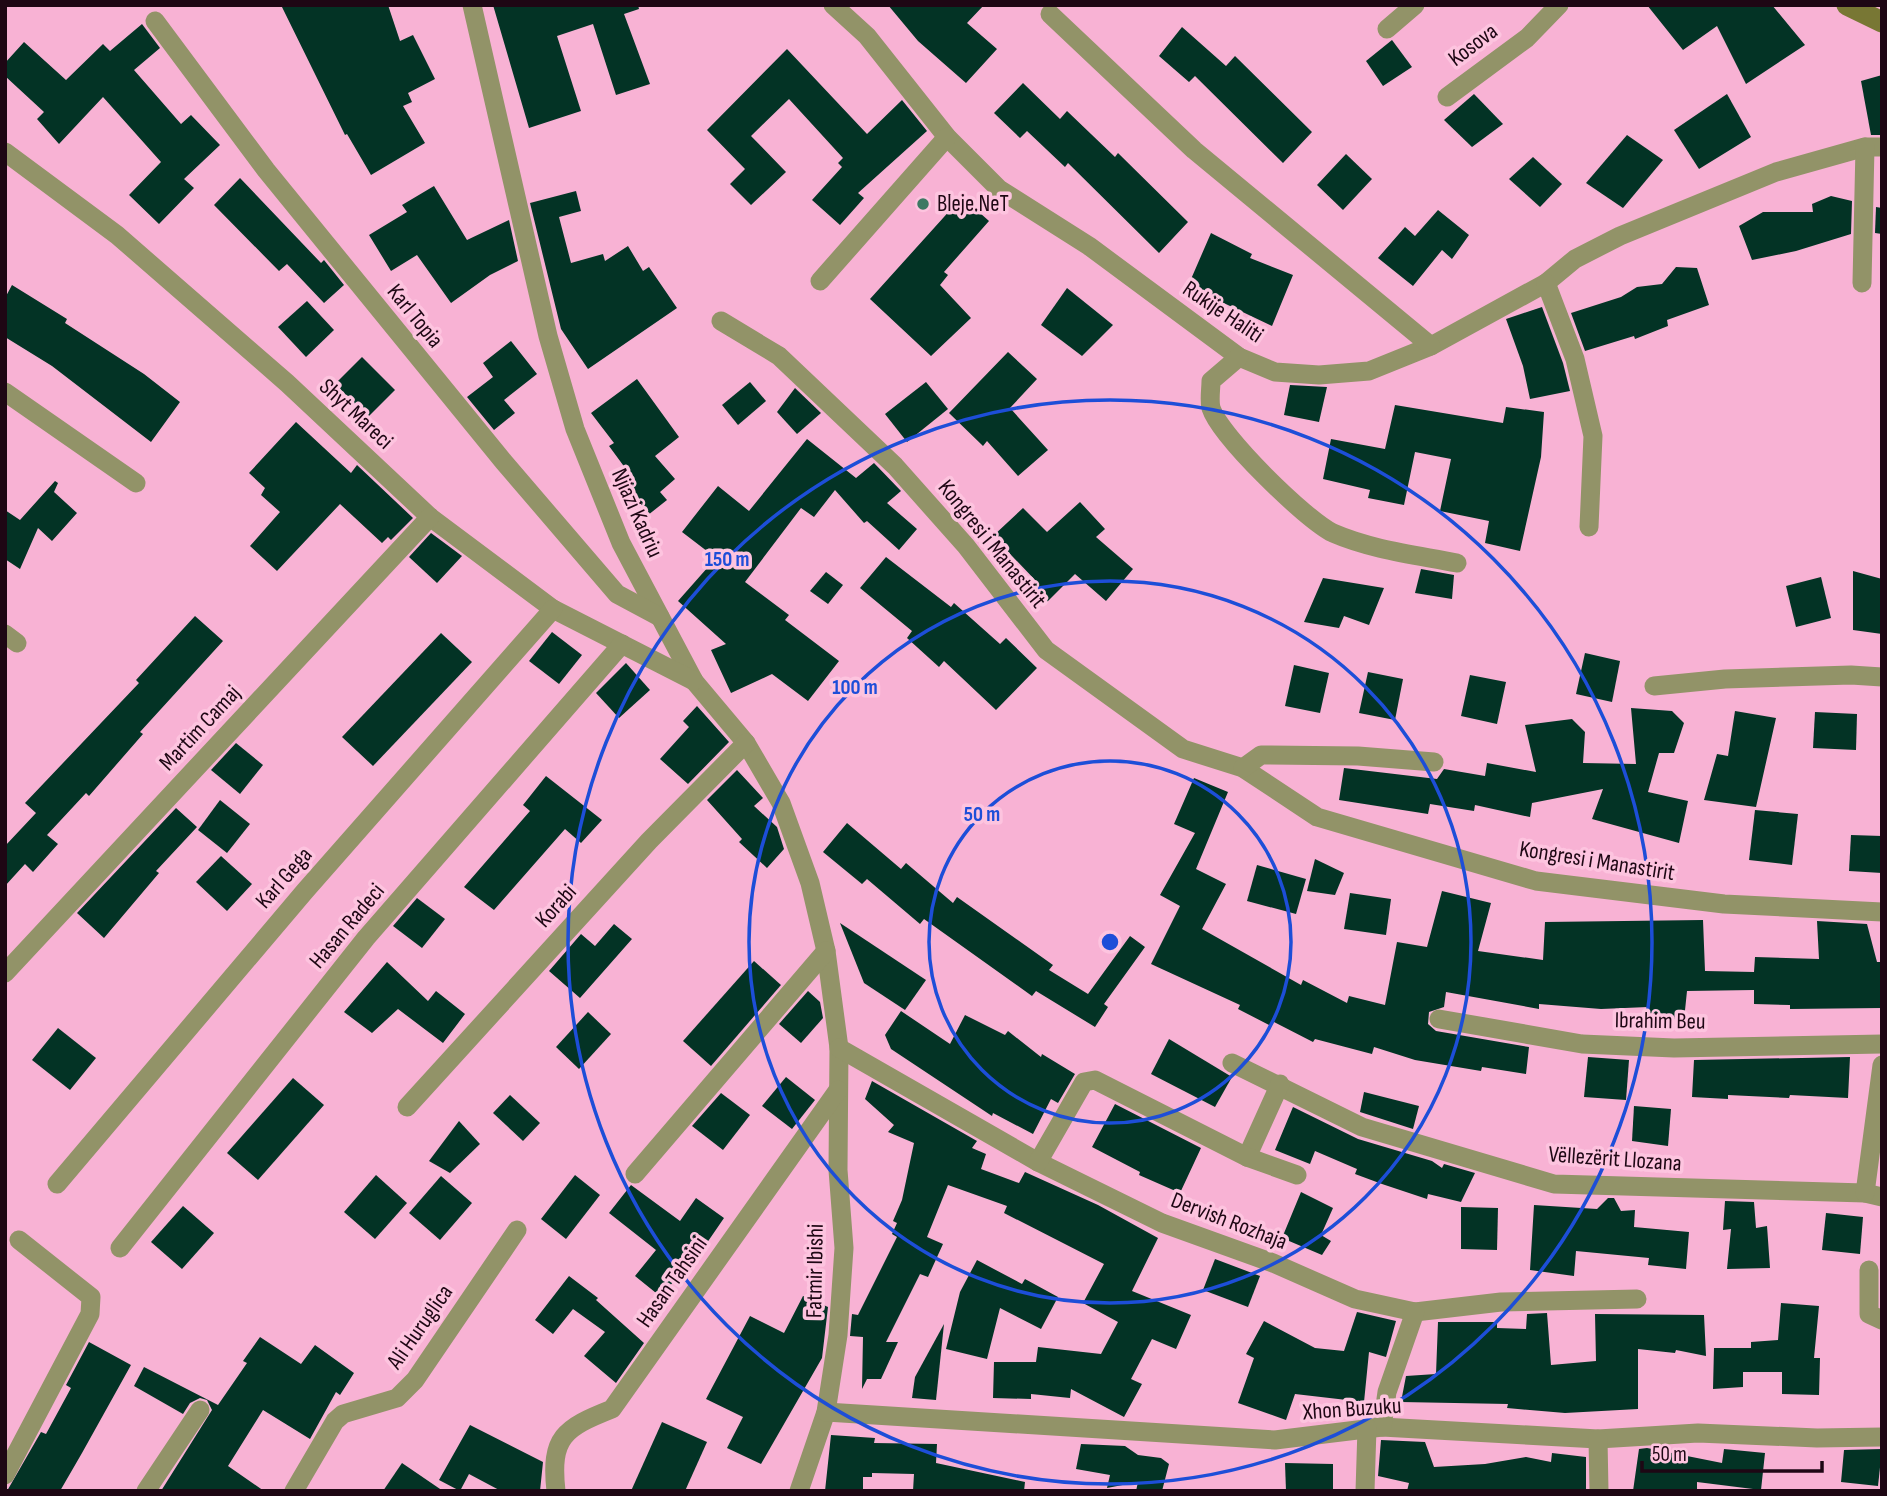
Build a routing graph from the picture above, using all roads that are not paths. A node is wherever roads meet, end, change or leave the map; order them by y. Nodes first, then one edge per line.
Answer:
1 (472, 5) edge
2 (833, 5) edge
3 (1415, 5) edge
4 (1559, 5) edge
5 (1847, 5) edge
6 (1050, 14) dead end
7 (155, 21) dead end
8 (1882, 22) edge
9 (1387, 29) dead end
10 (1447, 97) dead end
11 (947, 137) junction
12 (1873, 147) edge
13 (5, 152) edge
14 (820, 281) dead end
15 (1862, 282) dead end
16 (1546, 283) junction
17 (721, 321) dead end
18 (1431, 345) junction
19 (1239, 357) junction
20 (5, 392) edge
21 (136, 483) dead end
22 (430, 517) junction
23 (1589, 527) dead end
24 (1457, 563) dead end
25 (553, 609) junction
26 (660, 617) junction
27 (622, 644) junction
28 (1882, 677) edge
29 (694, 681) junction
30 (1654, 686) dead end
31 (746, 743) junction
32 (1434, 762) dead end
33 (1243, 768) junction
34 (1882, 912) edge
35 (826, 951) junction
36 (5, 973) edge
37 (1439, 1020) dead end
38 (1882, 1044) edge
39 (839, 1048) junction
40 (1232, 1063) dead end
41 (1882, 1065) edge
42 (1280, 1084) junction
43 (838, 1090) junction
44 (407, 1107) dead end
45 (1247, 1157) junction
46 (1038, 1162) junction
47 (635, 1174) dead end
48 (1297, 1175) dead end
49 (57, 1184) dead end
50 (1874, 1195) edge
51 (517, 1230) dead end
52 (19, 1240) dead end
53 (120, 1248) dead end
54 (1869, 1270) dead end
55 (1637, 1299) dead end
56 (1415, 1312) junction
57 (1882, 1320) edge
58 (200, 1410) dead end
59 (826, 1412) junction
60 (1374, 1428) junction
61 (1882, 1437) edge
62 (1598, 1439) junction
63 (5, 1475) edge
64 (146, 1491) edge
65 (294, 1491) edge
66 (556, 1491) edge
67 (799, 1491) edge
68 (1365, 1491) edge
69 (1599, 1491) edge

1 - 26 street, Njiazi Kadriu
2 - 11 street, Rukije Haliti
3 - 9 street
4 - 10 street, Kosova
5 - 8 street
6 - 18 street
7 - 26 street, Karl Topia
11 - 14 street
11 - 19 street, Rukije Haliti
12 - 15 street, Rukije Haliti
12 - 16 street, Rukije Haliti
13 - 22 street, Shyt Mareci
16 - 18 street, Rukije Haliti
16 - 23 street
17 - 33 street, Kongresi i Manastirit
18 - 19 street, Rukije Haliti
19 - 24 street
20 - 21 street
22 - 25 street, Shyt Mareci
22 - 36 street, Martim Camaj
25 - 27 street, Shyt Mareci
25 - 49 street, Karl Gega
26 - 29 street, Njiazi Kadriu
27 - 29 street, Shyt Mareci
27 - 53 street, Hasan Radeci
28 - 30 street
29 - 31 street, Njiazi Kadriu
31 - 35 street, Njiazi Kadriu
31 - 44 street, Korabi
32 - 33 street
33 - 34 street, Kongresi i Manastirit
35 - 39 street, Njiazi Kadriu
35 - 47 street
37 - 38 street, Ibrahim Beu
39 - 43 street, Fatmir Ibishi
39 - 46 street, Dervish Rozhaja
40 - 42 street, Vëllezërit Llozana
41 - 50 street
42 - 45 street
42 - 50 street, Vëllezërit Llozana
43 - 59 street, Fatmir Ibishi
43 - 66 street, Hasan Tahsini
45 - 46 street
45 - 48 street
46 - 56 street, Dervish Rozhaja
51 - 65 street, Ali Huruglica
52 - 63 street
54 - 57 street
55 - 56 street, Dervish Rozhaja
56 - 60 street
58 - 64 street
59 - 60 street, Xhon Buzuku
59 - 67 street, Fatmir Ibishi
60 - 62 street, Xhon Buzuku
60 - 68 street
61 - 62 street, Xhon Buzuku
62 - 69 street

